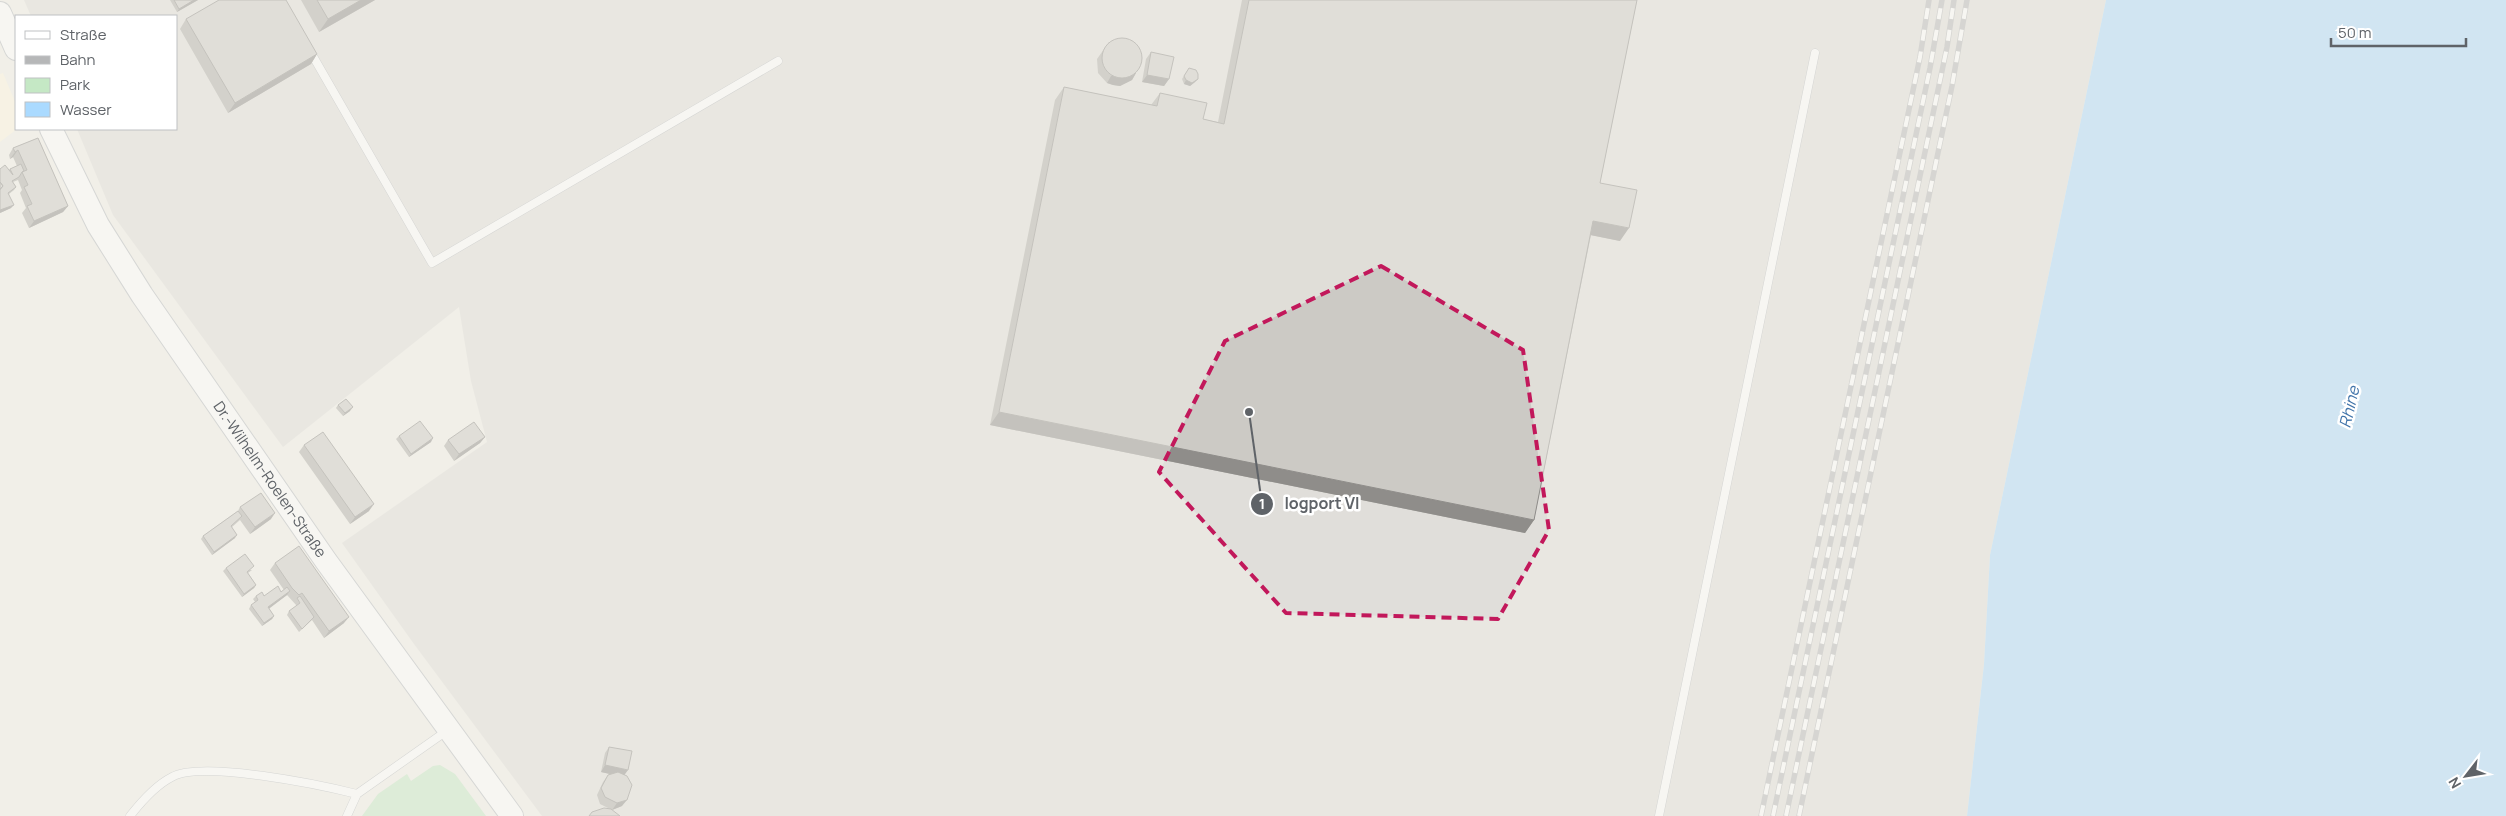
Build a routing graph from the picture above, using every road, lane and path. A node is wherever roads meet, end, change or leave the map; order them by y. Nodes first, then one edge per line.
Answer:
1 (0, 13) edge
2 (305, 42) edge
3 (15, 47) edge
4 (1815, 53) dead end
5 (778, 61) dead end
6 (51, 130) edge
7 (449, 729) junction
8 (356, 794) junction
9 (130, 816) edge
10 (347, 816) edge
11 (512, 816) edge
12 (1659, 816) edge

1 - 3 main road
2 - 5 lane
4 - 12 lane
6 - 7 main road, Dr.-Wilhelm-Roelen-Straße
7 - 8 lane
7 - 11 main road, Dr.-Wilhelm-Roelen-Straße
8 - 9 lane
8 - 10 lane

